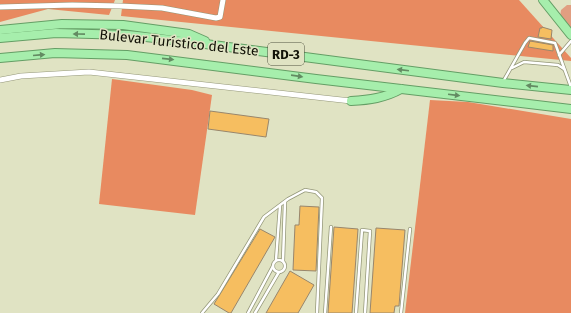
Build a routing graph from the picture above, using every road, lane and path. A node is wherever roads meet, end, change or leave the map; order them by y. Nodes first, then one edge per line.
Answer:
1 (223, 0) edge
2 (543, 0) edge
3 (0, 7) edge
4 (0, 30) edge
5 (571, 35) edge
6 (0, 38) edge
7 (571, 41) edge
8 (215, 45) junction
9 (559, 55) junction
10 (0, 58) edge
11 (511, 68) junction
12 (564, 70) junction
13 (0, 80) edge
14 (503, 83) junction
15 (571, 88) edge
16 (401, 89) junction
17 (351, 101) joint
18 (571, 109) edge
19 (285, 202) junction
20 (280, 206) junction
21 (331, 227) dead end
22 (410, 229) dead end
23 (276, 260) junction
24 (283, 261) junction
25 (273, 266) junction
26 (279, 272) junction
27 (202, 313) edge
28 (248, 313) edge
29 (255, 313) edge
30 (317, 313) edge
31 (325, 313) edge
32 (356, 313) edge
33 (365, 313) edge
34 (401, 313) edge

1 - 3 street
2 - 5 highway
4 - 8 highway
8 -> 6 highway, Bulevar Turístico del Este / RD-3
7 - 9 lane
14 -> 8 highway, Bulevar Turístico del Este / RD-3
9 - 11 lane
9 - 12 lane
10 -> 16 highway, Bulevar Turístico del Este / RD-3
11 - 12 lane
11 - 14 lane
12 - 15 lane
13 - 17 street
15 -> 14 highway, Bulevar Turístico del Este / RD-3
16 - 17 highway
16 -> 18 highway, Bulevar Turístico del Este / RD-3
19 - 20 lane
19 - 24 lane
19 - 30 lane
20 - 23 lane
20 - 27 lane
21 - 31 lane
22 - 34 lane
23 - 24 lane
23 - 25 lane
24 - 26 lane
25 - 26 lane
25 - 28 lane
26 - 29 lane
32 - 33 lane

